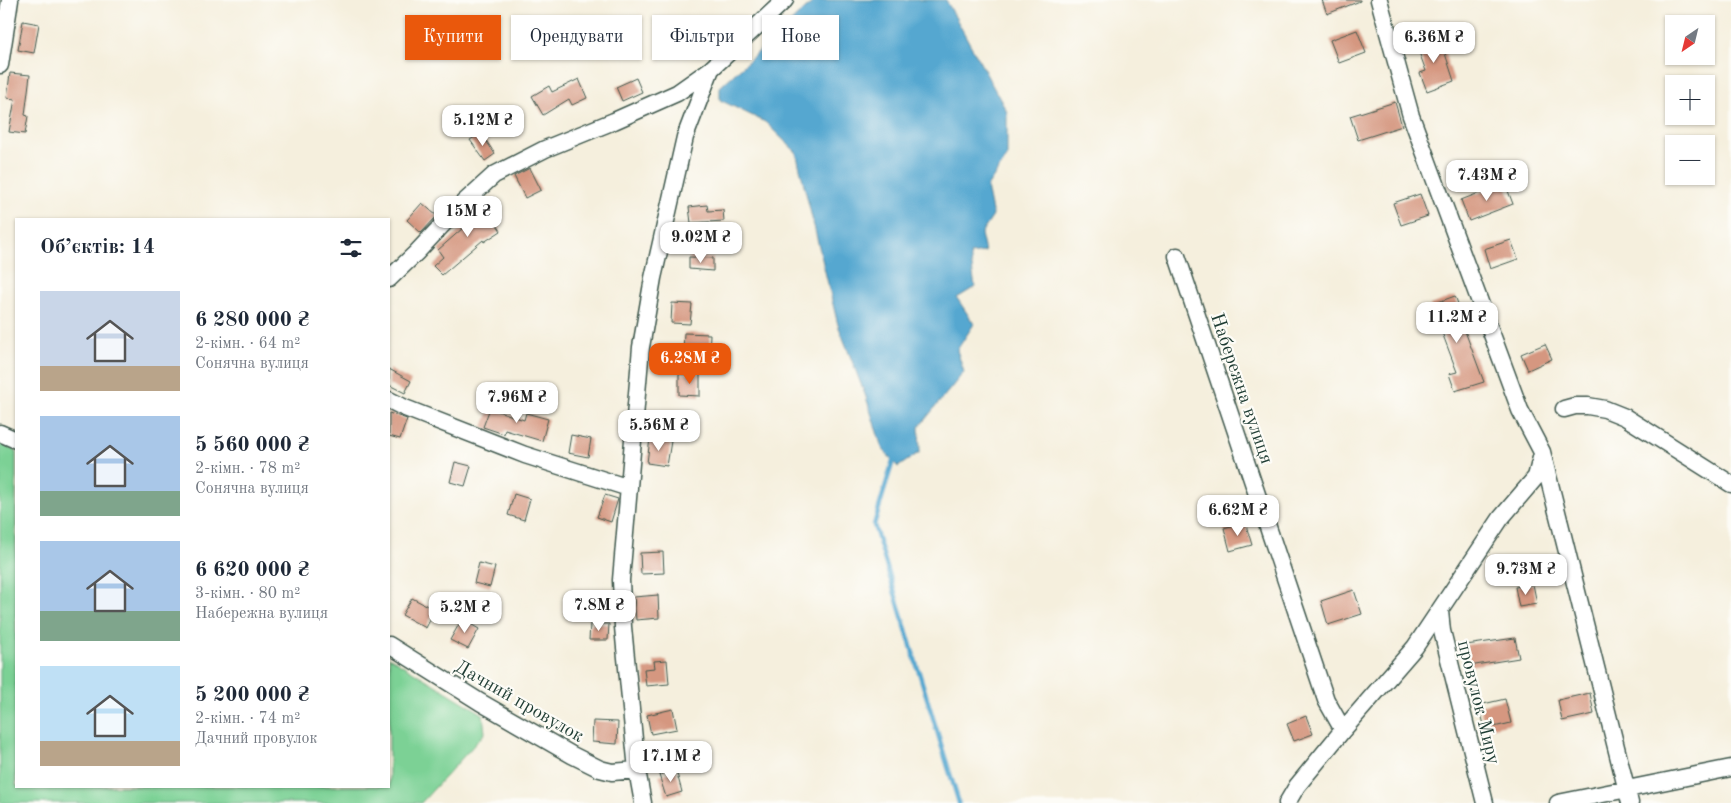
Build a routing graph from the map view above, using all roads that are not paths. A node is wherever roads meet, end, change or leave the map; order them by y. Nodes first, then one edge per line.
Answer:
1 (10, 0) edge
2 (785, 0) edge
3 (1378, 0) edge
4 (0, 64) edge
5 (710, 70) junction
6 (1177, 256) dead end
7 (390, 278) edge
8 (390, 400) edge
9 (1564, 409) dead end
10 (0, 433) edge
11 (15, 440) edge
12 (1542, 452) junction
13 (1731, 484) edge
14 (628, 488) junction
15 (1440, 611) junction
16 (390, 646) edge
17 (1343, 730) junction
18 (1731, 768) edge
19 (637, 770) junction
20 (1628, 796) edge
21 (643, 803) edge
22 (1287, 803) edge
23 (1485, 803) edge
24 (1558, 803) edge

1 - 4 street
2 - 5 street
3 - 12 street
5 - 7 street
5 - 14 street
6 - 17 street, Набережна вулиця
8 - 14 street
9 - 13 street
10 - 11 street
12 - 15 street
12 - 20 street
14 - 19 street
15 - 17 street
15 - 23 street, провулок Миру
16 - 19 street, Дачний провулок
17 - 22 street
18 - 20 street
19 - 21 street
20 - 24 street

